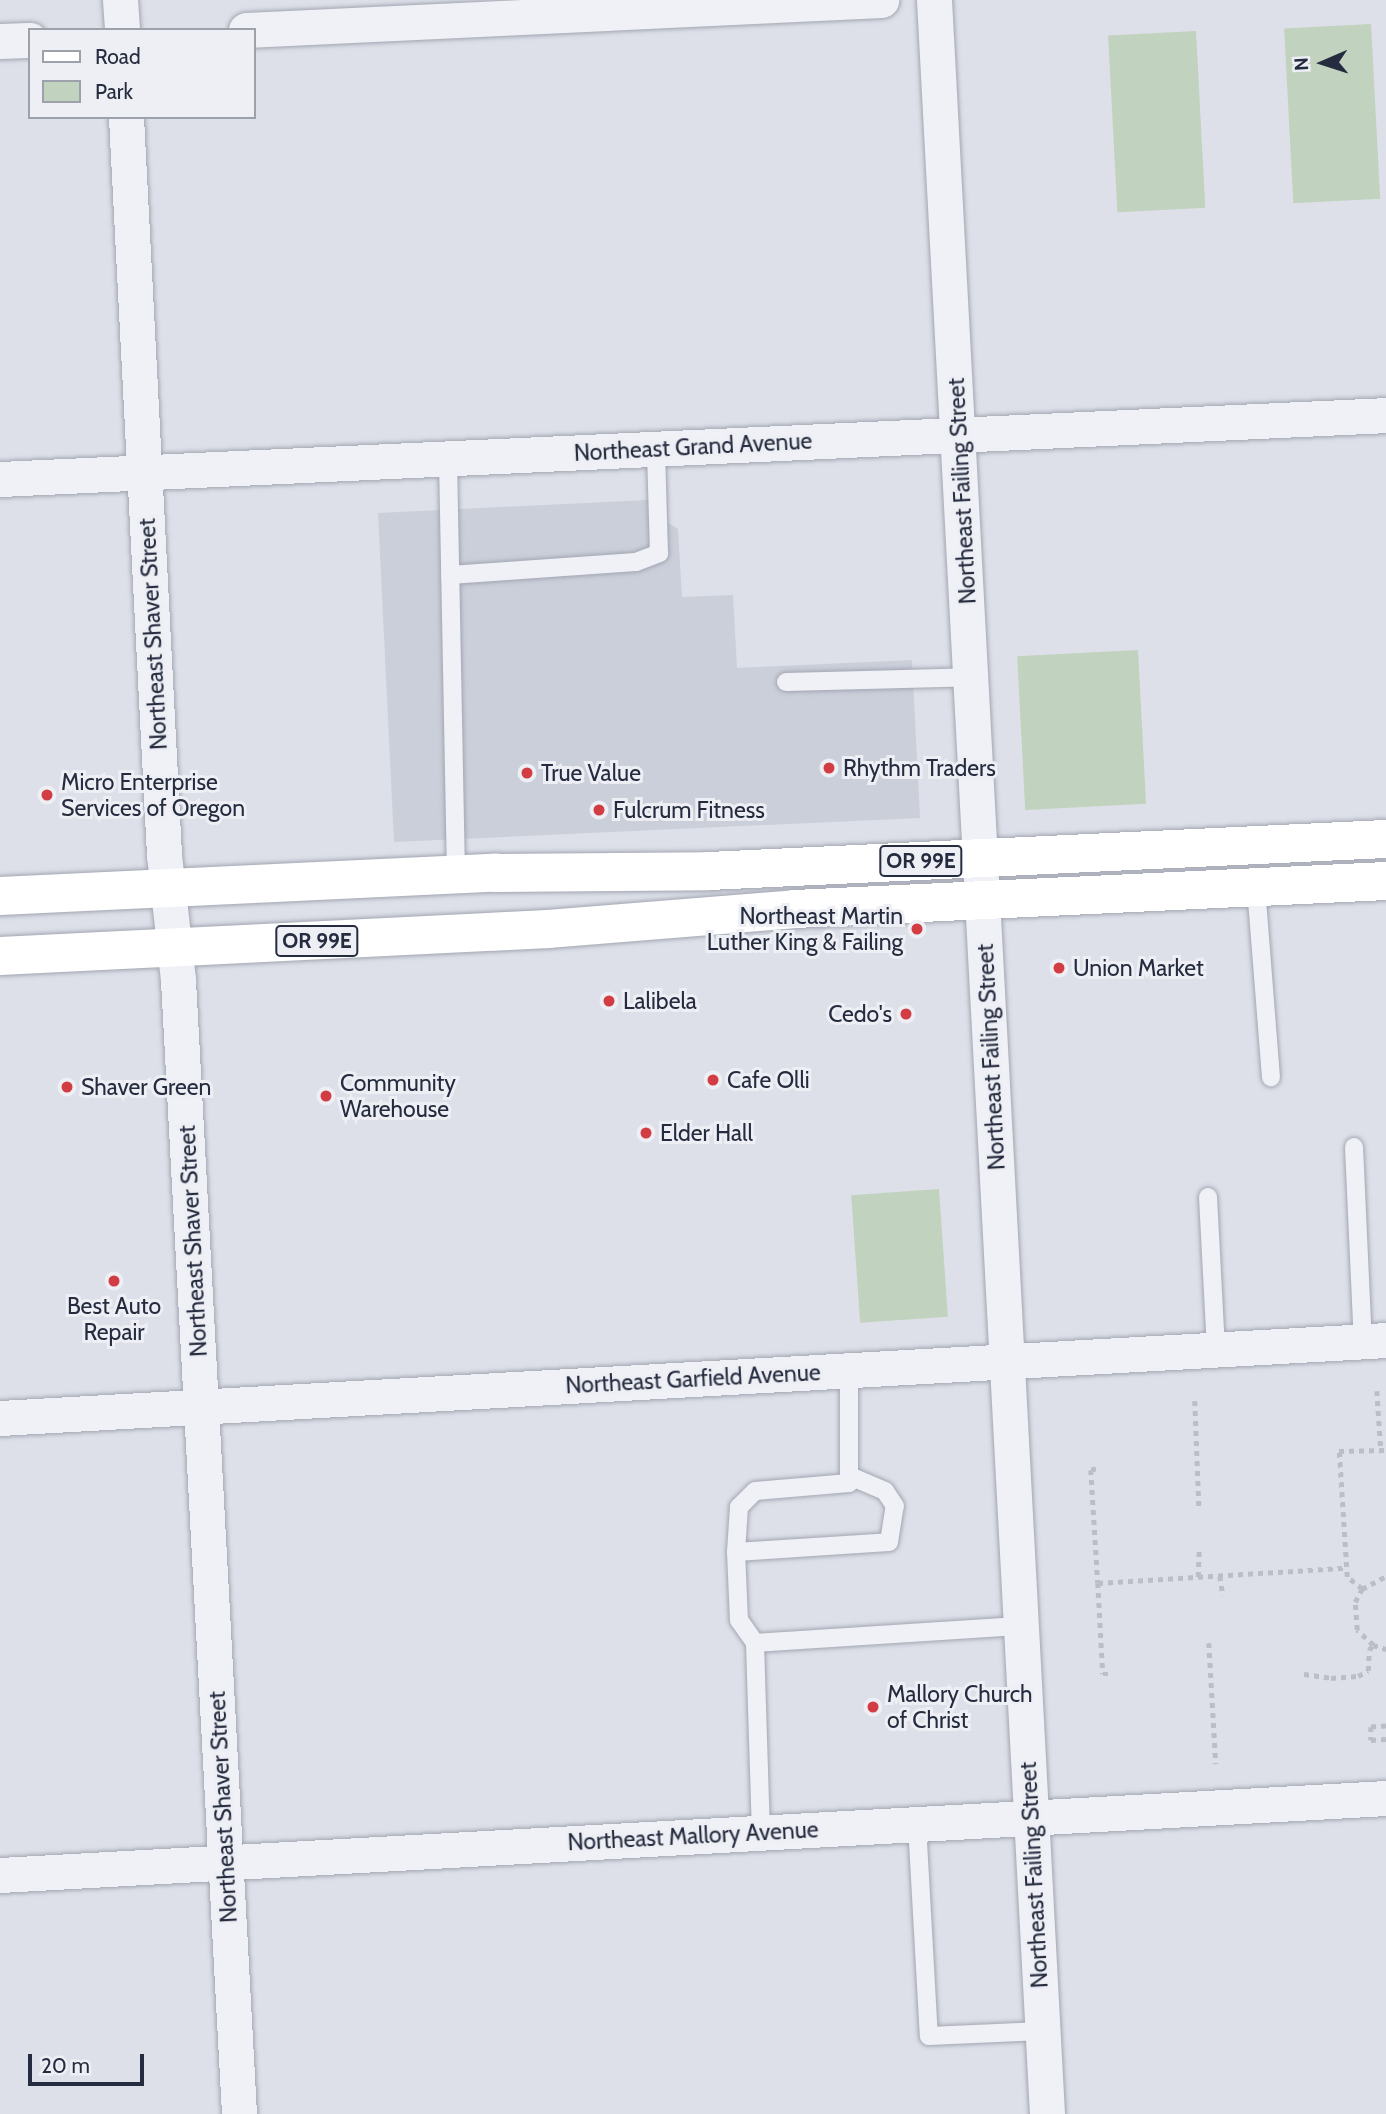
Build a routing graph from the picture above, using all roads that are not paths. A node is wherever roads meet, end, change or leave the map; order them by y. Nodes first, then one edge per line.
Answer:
1 (120, 0) edge
2 (881, 0) edge
3 (934, 0) edge
4 (122, 28) edge
5 (256, 30) edge
6 (28, 40) edge
7 (0, 41) edge
8 (126, 119) edge
9 (1386, 415) edge
10 (959, 435) junction
11 (656, 449) junction
12 (448, 459) junction
13 (145, 473) junction
14 (0, 480) edge
15 (450, 575) junction
16 (972, 677) junction
17 (786, 682) dead end
18 (1386, 839) edge
19 (981, 858) junction
20 (456, 874) junction
21 (1386, 881) edge
22 (1256, 887) junction
23 (168, 888) junction
24 (0, 896) edge
25 (983, 900) junction
26 (175, 948) junction
27 (0, 956) edge
28 (1271, 1077) dead end
29 (1354, 1147) dead end
30 (1208, 1197) dead end
31 (1375, 1341) edge
32 (1216, 1350) junction
33 (1007, 1361) junction
34 (849, 1370) junction
35 (202, 1409) junction
36 (0, 1419) edge
37 (850, 1476) junction
38 (736, 1552) junction
39 (1021, 1626) junction
40 (755, 1643) junction
41 (1386, 1798) edge
42 (1031, 1818) junction
43 (917, 1824) junction
44 (761, 1832) junction
45 (225, 1861) junction
46 (0, 1875) edge
47 (1042, 2031) junction
48 (239, 2114) edge
49 (1047, 2114) edge

1 - 4 street
2 - 5 street
3 - 10 street, Northeast Failing Street
6 - 7 street
8 - 13 street, Northeast Shaver Street
9 - 10 street, Northeast Grand Avenue
10 - 11 street, Northeast Grand Avenue
10 - 16 street, Northeast Failing Street
11 - 12 street, Northeast Grand Avenue
11 - 15 lane
12 - 13 street, Northeast Grand Avenue
12 - 15 lane
13 - 14 street, Northeast Grand Avenue
13 - 23 street, Northeast Shaver Street
15 - 20 lane
16 - 17 lane
16 - 19 street, Northeast Failing Street
18 - 19 main road, OR 99E
19 - 20 main road, OR 99E
19 - 25 street, Northeast Failing Street
20 - 23 main road, OR 99E
21 - 22 main road, OR 99E
22 - 25 main road, OR 99E
22 - 28 lane
23 - 24 main road, OR 99E
23 - 26 street, Northeast Shaver Street
25 - 26 main road, OR 99E
25 - 33 street, Northeast Failing Street
26 - 27 main road, OR 99E
26 - 35 street, Northeast Shaver Street
29 - 31 lane
30 - 32 lane
31 - 32 street, Northeast Garfield Avenue
32 - 33 street, Northeast Garfield Avenue
33 - 34 street, Northeast Garfield Avenue
33 - 39 street, Northeast Failing Street
34 - 35 street, Northeast Garfield Avenue
34 - 37 lane
35 - 36 street, Northeast Garfield Avenue
35 - 45 street, Northeast Shaver Street
37 - 38 lane
37 - 38 lane
38 - 40 lane
39 - 40 lane
39 - 42 street, Northeast Failing Street
40 - 44 lane
41 - 42 street, Northeast Mallory Avenue
42 - 43 street, Northeast Mallory Avenue
42 - 47 street, Northeast Failing Street
43 - 44 street, Northeast Mallory Avenue
43 - 47 lane
44 - 45 street, Northeast Mallory Avenue
45 - 46 street, Northeast Mallory Avenue
45 - 48 street, Northeast Shaver Street
47 - 49 street, Northeast Failing Street

